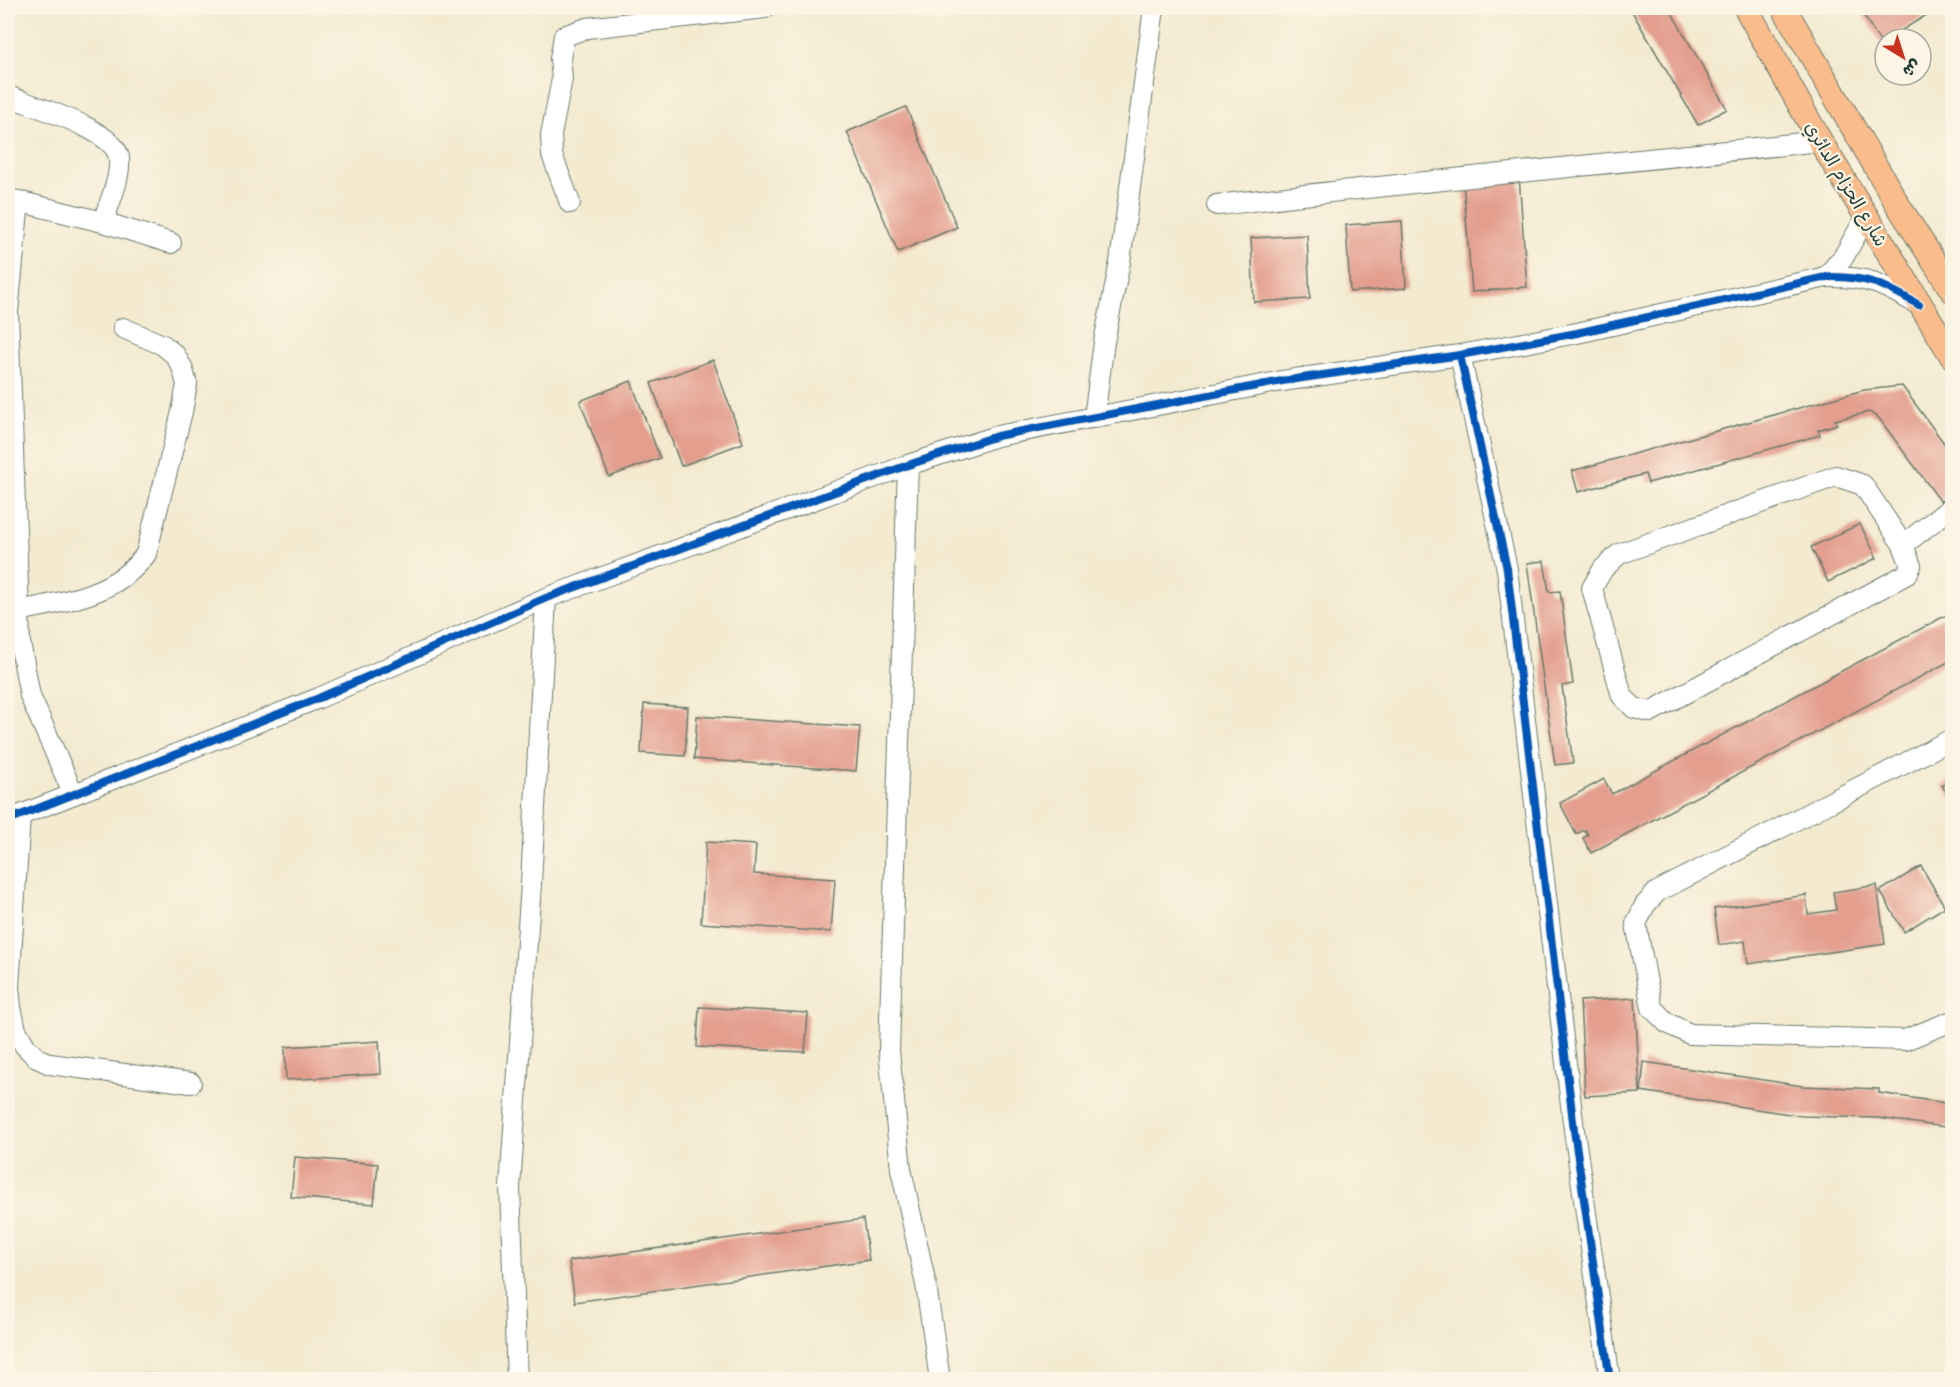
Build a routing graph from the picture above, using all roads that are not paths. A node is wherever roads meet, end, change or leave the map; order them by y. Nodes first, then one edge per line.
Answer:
1 (765, 8) edge
2 (1154, 8) edge
3 (1746, 8) edge
4 (1785, 8) edge
5 (8, 96) edge
6 (1820, 141) junction
7 (13, 200) edge
8 (570, 204) dead end
9 (1217, 205) dead end
10 (1866, 217) junction
11 (103, 222) junction
12 (171, 243) dead end
13 (1826, 277) junction
14 (1953, 290) edge
15 (1919, 305) junction
16 (123, 328) dead end
17 (1460, 355) junction
18 (1953, 356) edge
19 (1094, 418) junction
20 (908, 465) junction
21 (11, 489) edge
22 (1953, 507) edge
23 (1904, 545) junction
24 (546, 598) junction
25 (13, 612) edge
26 (1953, 739) edge
27 (73, 794) junction
28 (14, 818) edge
29 (1953, 1021) edge
30 (191, 1083) dead end
31 (517, 1380) edge
32 (940, 1380) edge
33 (1610, 1380) edge

1 - 8 street
2 - 19 street
3 - 6 main road, شارع الحزام الدائري
4 - 14 main road, شارع الحزام الدائري
5 - 11 street
6 - 9 street
6 - 10 main road, شارع الحزام الدائري
7 - 11 street
7 - 21 street
10 - 13 street
10 - 15 main road, شارع الحزام الدائري
11 - 12 street
13 - 15 street
13 - 17 street
15 - 18 main road, شارع الحزام الدائري
16 - 25 street
17 - 19 street
17 - 33 street
19 - 20 street
20 - 24 street
20 - 32 street
21 - 25 street
22 - 23 street
23 - 23 street
24 - 27 street
24 - 31 street
25 - 27 street
26 - 29 street
27 - 28 street
28 - 30 street

